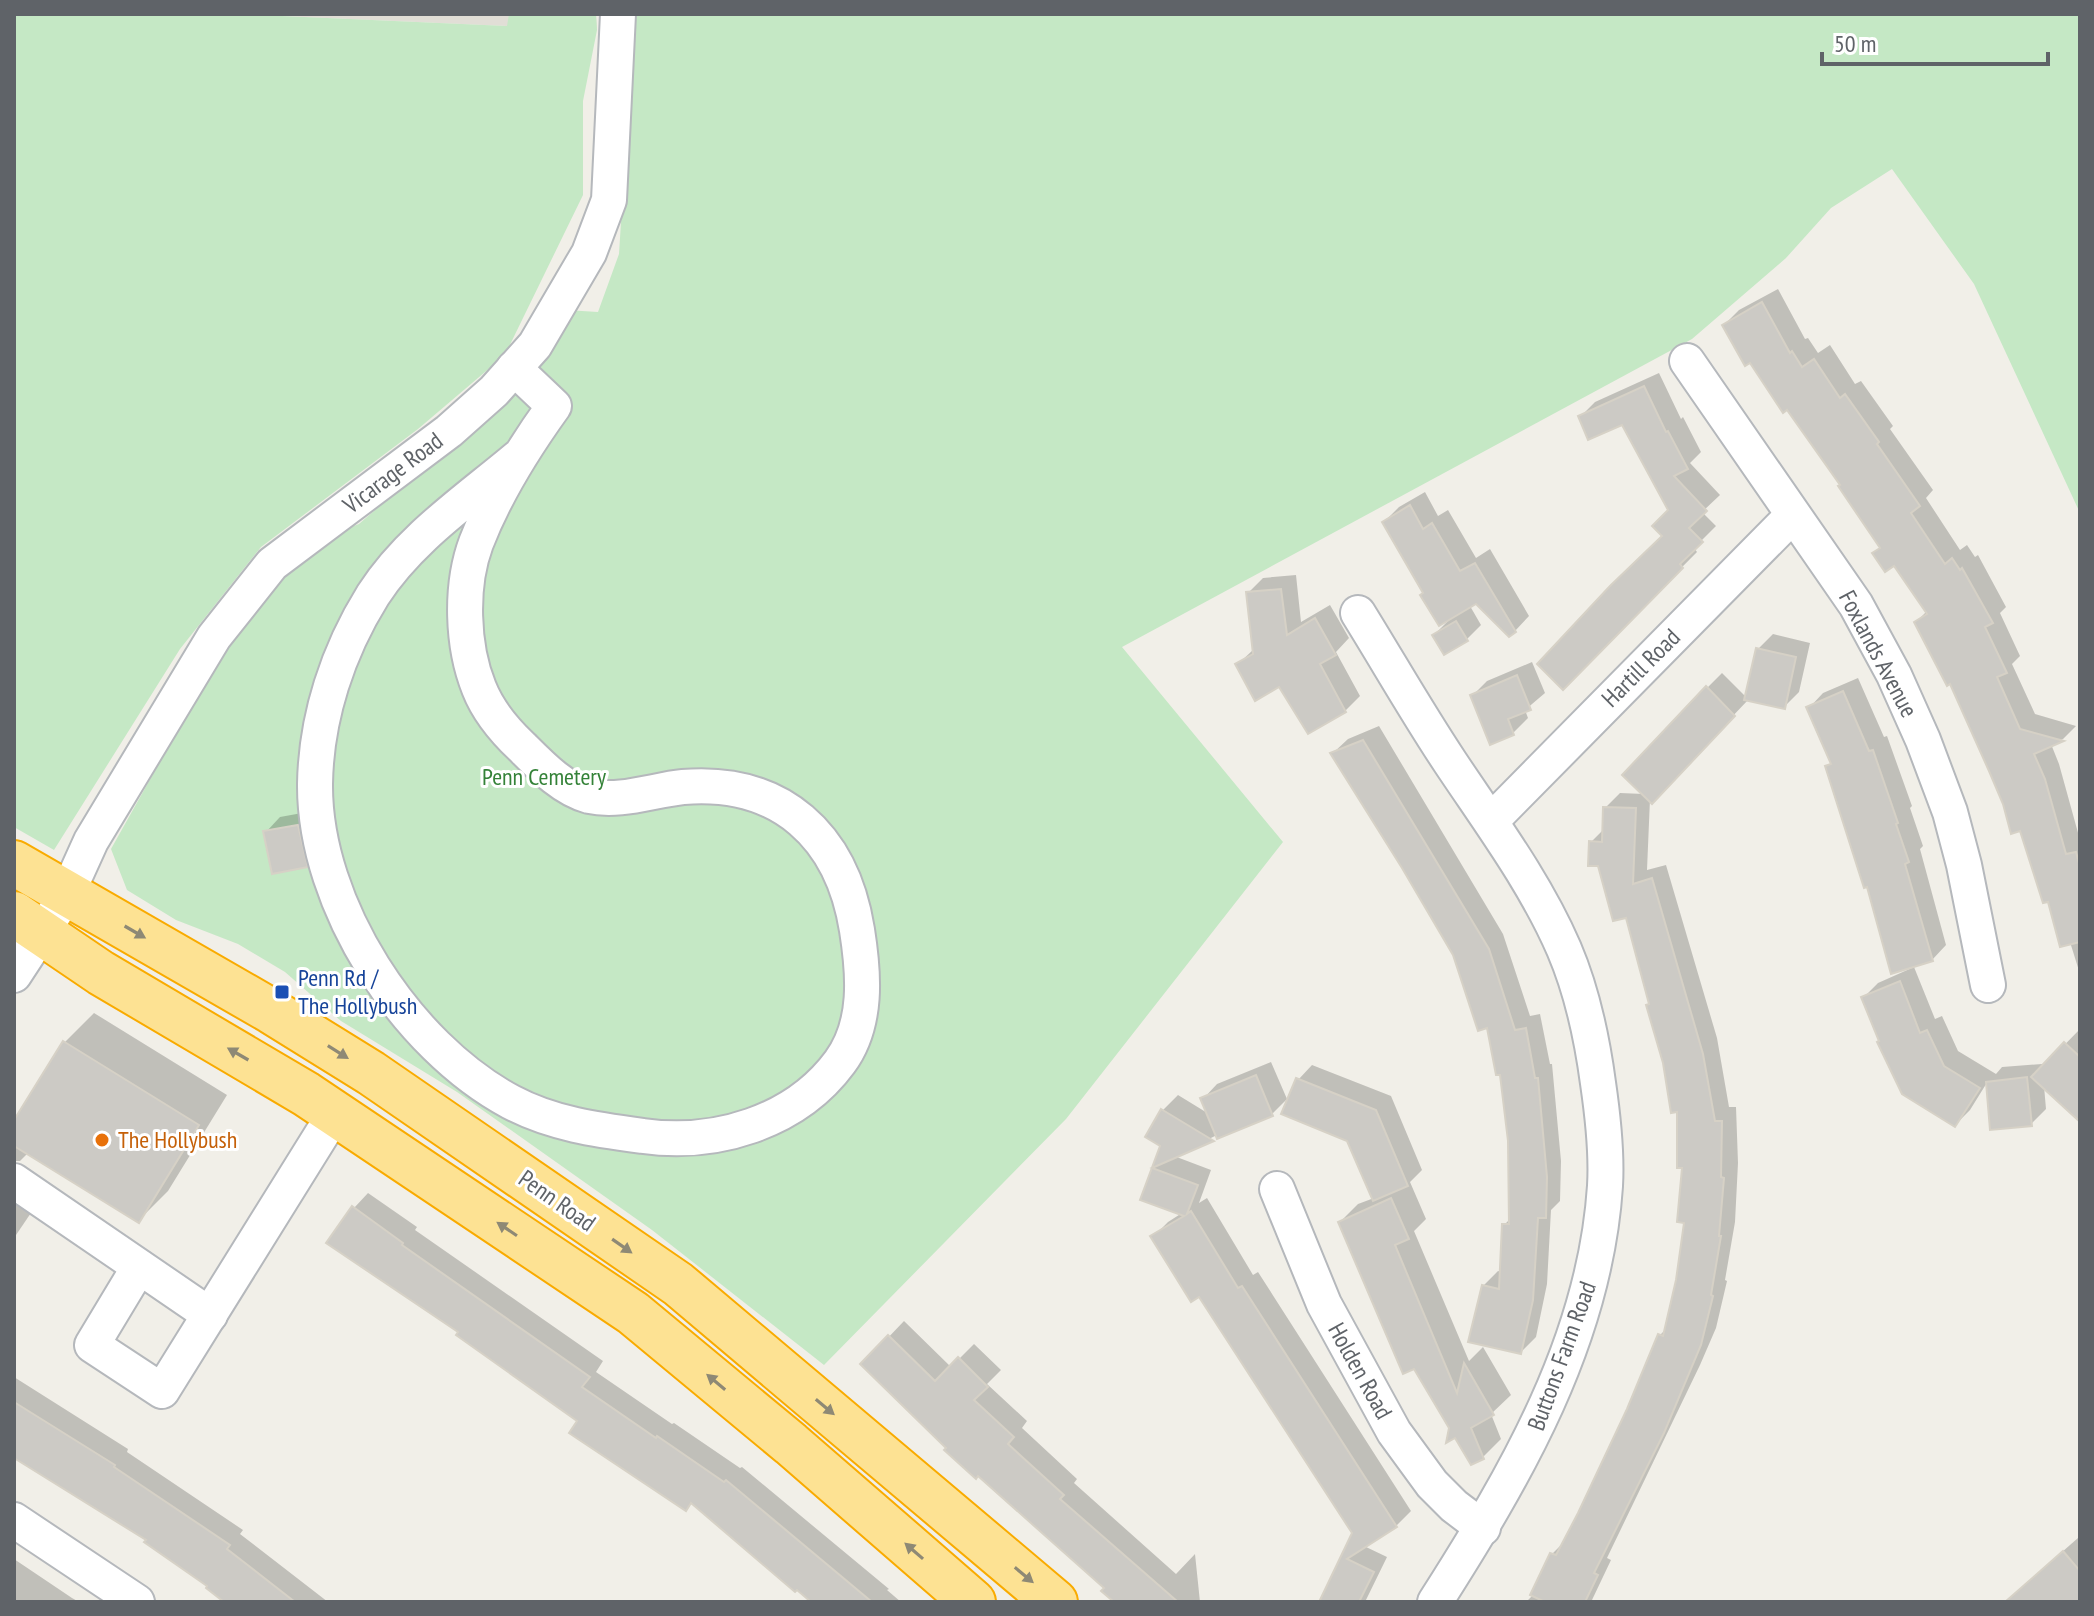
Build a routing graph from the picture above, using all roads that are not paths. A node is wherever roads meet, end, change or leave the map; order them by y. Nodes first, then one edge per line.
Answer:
1 (618, 14) edge
2 (1687, 361) dead end
3 (514, 368) junction
4 (517, 458) junction
5 (1792, 516) junction
6 (1358, 613) dead end
7 (1491, 821) junction
8 (14, 863) edge
9 (67, 894) junction
10 (28, 923) edge
11 (14, 975) edge
12 (1988, 985) dead end
13 (335, 1113) junction
14 (14, 1181) edge
15 (1277, 1189) dead end
16 (139, 1267) junction
17 (210, 1315) junction
18 (14, 1520) edge
19 (1483, 1528) junction
20 (137, 1602) edge
21 (973, 1602) edge
22 (1055, 1602) edge
23 (1435, 1602) edge

1 - 3 street, Vicarage Road
2 - 5 street, Foxlands Avenue
3 - 4 street
3 - 9 street, Vicarage Road
4 - 4 street
5 - 7 street, Hartill Road
5 - 12 street, Foxlands Avenue
6 - 7 street, Buttons Farm Road
7 - 19 street, Buttons Farm Road
8 - 9 highway, Penn Road
9 - 10 street, Vicarage Road
9 -> 22 highway, Penn Road
10 - 11 street, Vicarage Road
13 -> 10 highway, Penn Road
13 - 17 street
21 -> 13 highway, Penn Road
14 - 16 street
15 - 19 street, Holden Road
16 - 17 street
16 - 17 street
18 - 20 street
19 - 23 street, Buttons Farm Road

